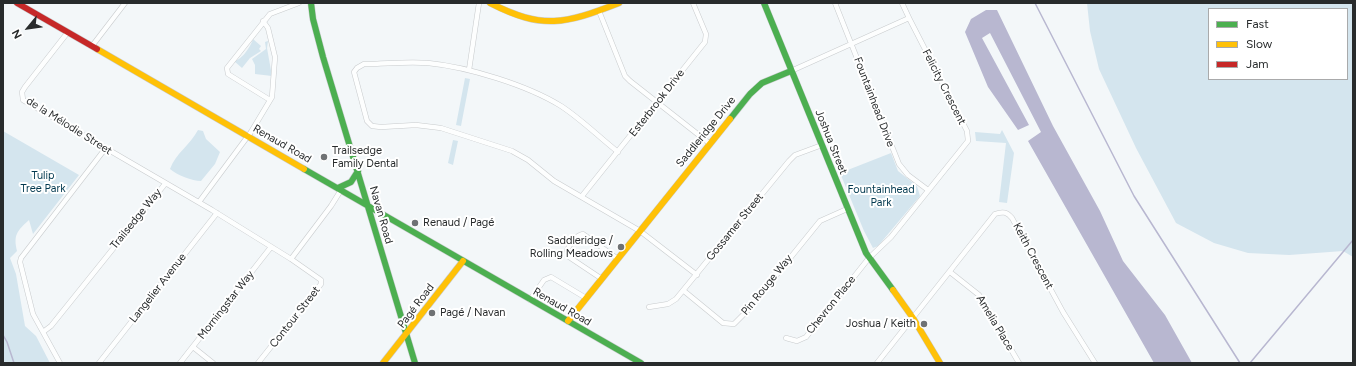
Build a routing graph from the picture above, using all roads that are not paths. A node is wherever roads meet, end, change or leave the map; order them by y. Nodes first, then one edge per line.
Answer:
1 (17, 3) edge
2 (125, 3) edge
3 (299, 3) edge
4 (311, 3) edge
5 (479, 3) edge
6 (490, 3) edge
7 (619, 3) edge
8 (694, 3) edge
9 (764, 3) edge
10 (835, 3) edge
11 (902, 3) edge
12 (599, 11) junction
13 (908, 18) junction
14 (263, 21) junction
15 (68, 32) junction
16 (852, 44) junction
17 (92, 46) junction
18 (470, 70) junction
19 (791, 71) junction
20 (270, 100) junction
21 (658, 102) junction
22 (248, 137) junction
23 (709, 143) junction
24 (822, 145) junction
25 (105, 149) junction
26 (618, 152) junction
27 (358, 171) junction
28 (165, 184) junction
29 (339, 189) junction
30 (928, 190) junction
31 (582, 196) junction
32 (199, 202) junction
33 (368, 206) junction
34 (847, 209) junction
35 (217, 213) junction
36 (640, 231) junction
37 (272, 247) junction
38 (869, 258) junction
39 (291, 259) junction
40 (618, 259) junction
41 (463, 261) junction
42 (950, 272) junction
43 (696, 275) junction
44 (602, 279) junction
45 (684, 291) junction
46 (586, 298) junction
47 (530, 300) junction
48 (648, 307) dead end
49 (913, 318) junction
50 (568, 321) junction
51 (43, 332) junction
52 (406, 335) junction
53 (786, 338) dead end
54 (193, 347) junction
55 (60, 363) edge
56 (99, 363) edge
57 (180, 363) edge
58 (213, 363) edge
59 (258, 363) edge
60 (383, 363) edge
61 (415, 363) edge
62 (640, 363) edge
63 (877, 363) edge
64 (940, 363) edge
65 (1019, 363) edge
66 (1095, 363) edge

1 - 15 street, Renaud Road
2 - 17 street
3 - 14 street
4 - 27 street, Navan Road
5 - 18 street
6 - 12 street
7 - 12 street
8 - 21 street, Esterbrook Drive
9 - 19 street, Joshua Street
10 - 16 street, Fountainhead Drive
11 - 13 street, Felicity Crescent
12 - 21 street
13 - 16 street, Saddleridge Drive
13 - 30 street, Felicity Crescent
14 - 20 street
14 - 20 street
15 - 17 street, Renaud Road
15 - 25 street, de la Mélodie Street
16 - 19 street, Saddleridge Drive
16 - 30 street, Fountainhead Drive
17 - 22 street, Renaud Road
18 - 26 street
18 - 31 street
19 - 23 street, Saddleridge Drive
19 - 24 street, Joshua Street
20 - 22 street
21 - 23 street
21 - 26 street, Esterbrook Drive
22 - 29 street, Renaud Road
22 - 32 street
23 - 36 street, Saddleridge Drive
24 - 34 street, Joshua Street
24 - 43 street, Gossamer Street
25 - 28 street, de la Mélodie Street
25 - 51 street
26 - 31 street, Esterbrook Drive
27 - 29 street
27 - 33 street, Navan Road
28 - 32 street, Trailsedge Way
28 - 51 street, Trailsedge Way
29 - 33 street, Renaud Road
29 - 39 street
30 - 38 street, Felicity Crescent
31 - 36 street
32 - 35 street, Trailsedge Way
33 - 41 street, Renaud Road
33 - 52 street, Navan Road
34 - 38 street, Joshua Street
34 - 45 street, Pin Rouge Way
35 - 37 street, Trailsedge Way
35 - 56 street, Langelier Avenue
36 - 40 street, Saddleridge Drive
36 - 43 street
37 - 39 street, Trailsedge Way
37 - 54 street, Morningstar Way
38 - 49 street, Joshua Street
38 - 53 street, Chevron Place
39 - 59 street, Contour Street
40 - 44 street, Saddleridge Drive
40 - 44 street
41 - 47 street, Renaud Road
41 - 52 street, Pagé Road
42 - 49 street, Keith Crescent
42 - 65 street, Amelia Place
42 - 66 street, Keith Crescent
43 - 45 street, Gossamer Street
44 - 46 street, Saddleridge Drive
45 - 48 street, Gossamer Street
46 - 47 street
46 - 50 street, Saddleridge Drive
47 - 50 street, Renaud Road
49 - 63 street, Keith Crescent
49 - 64 street, Joshua Street
50 - 62 street, Renaud Road
51 - 55 street
52 - 60 street, Pagé Road
52 - 61 street, Navan Road
54 - 57 street, Morningstar Way
54 - 58 street

